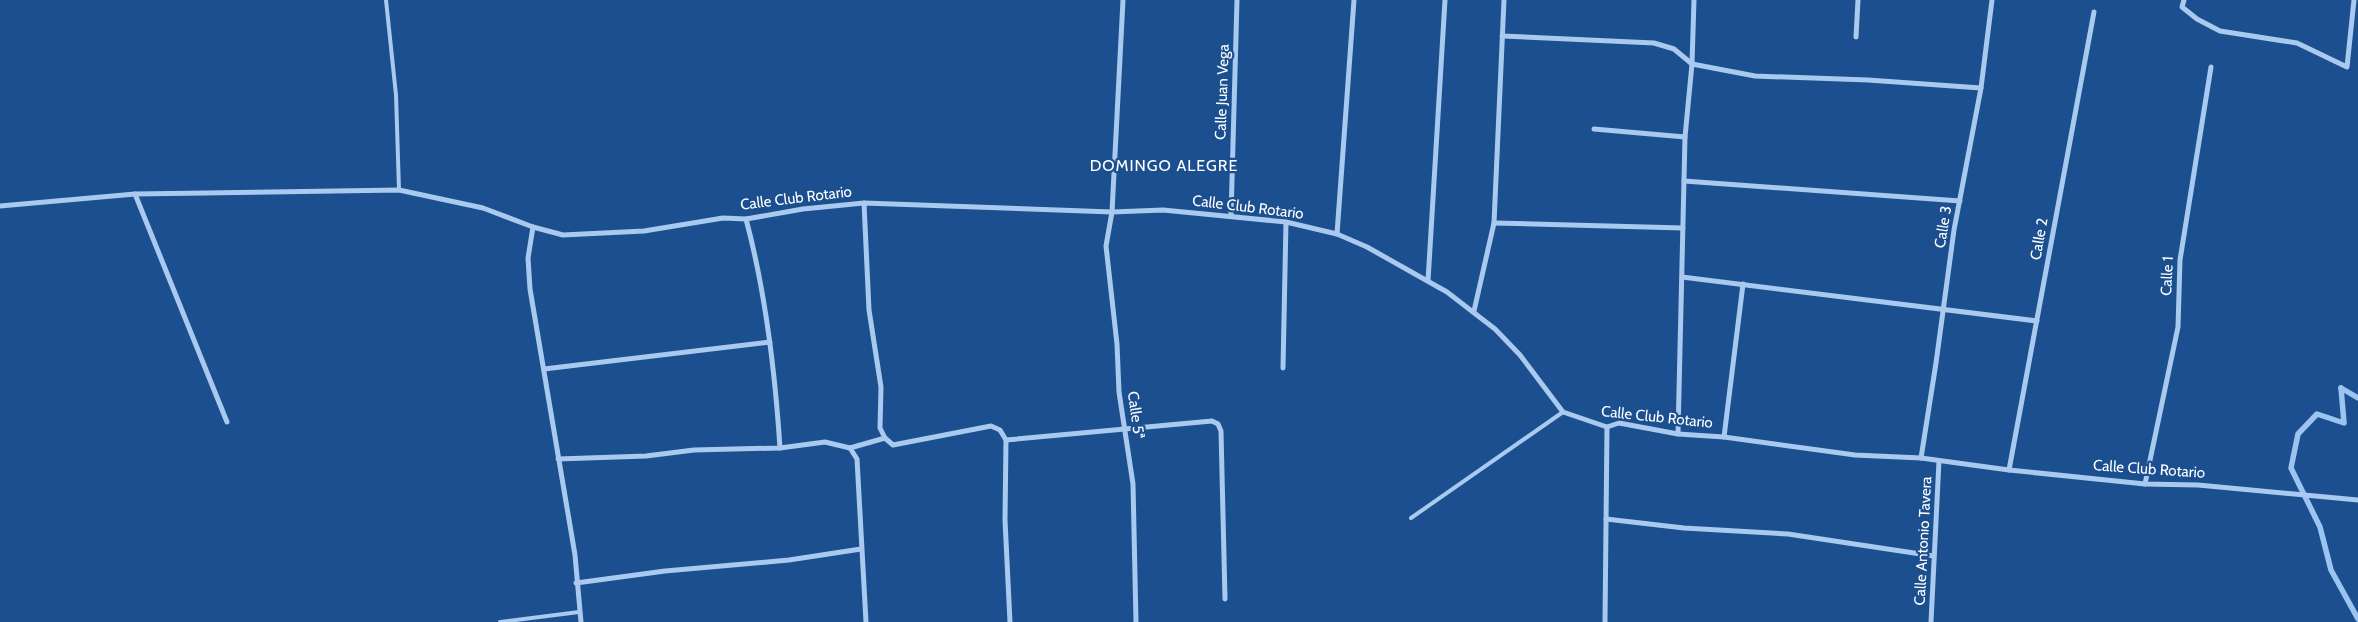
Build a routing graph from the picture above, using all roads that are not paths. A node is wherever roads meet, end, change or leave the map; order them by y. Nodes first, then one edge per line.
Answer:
1 (386, 0) edge
2 (1123, 0) edge
3 (1238, 0) edge
4 (1354, 0) edge
5 (1445, 0) edge
6 (1504, 0) edge
7 (1694, 0) edge
8 (1858, 0) edge
9 (1992, 0) edge
10 (2184, 0) edge
11 (2354, 0) edge
12 (2094, 12) dead end
13 (1502, 36) junction
14 (1856, 37) dead end
15 (1692, 64) junction
16 (2211, 67) dead end
17 (1981, 88) junction
18 (1594, 129) dead end
19 (1685, 137) junction
20 (1684, 181) junction
21 (399, 190) junction
22 (135, 194) junction
23 (1960, 201) junction
24 (864, 203) junction
25 (0, 206) edge
26 (1112, 212) junction
27 (1231, 216) junction
28 (746, 219) junction
29 (1286, 222) junction
30 (1494, 223) junction
31 (533, 227) junction
32 (1683, 228) junction
33 (1337, 234) junction
34 (1682, 277) junction
35 (1428, 281) junction
36 (1743, 284) junction
37 (1944, 308) junction
38 (1474, 311) junction
39 (2037, 321) junction
40 (770, 342) junction
41 (1283, 368) dead end
42 (544, 369) junction
43 (1563, 412) junction
44 (227, 422) dead end
45 (1607, 427) junction
46 (1125, 431) junction
47 (1678, 434) junction
48 (1724, 437) junction
49 (885, 438) junction
50 (1006, 440) junction
51 (780, 448) junction
52 (850, 448) junction
53 (1921, 458) junction
54 (558, 460) junction
55 (1939, 461) junction
56 (2009, 470) junction
57 (2145, 484) junction
58 (2358, 500) edge
59 (1411, 518) dead end
60 (1606, 519) junction
61 (861, 549) junction
62 (1934, 556) junction
63 (576, 583) junction
64 (1225, 599) dead end
65 (579, 612) junction
66 (500, 622) edge
67 (581, 622) edge
68 (866, 622) edge
69 (1010, 622) edge
70 (1136, 622) edge
71 (1605, 622) edge
72 (1931, 622) edge

1 - 21 lane
2 - 26 street, Calle 5ª
3 - 27 street, Calle Juan Vega
4 - 33 street
5 - 35 street
6 - 13 street
7 - 15 street
8 - 14 street
9 - 17 street, Calle 3
10 - 11 street
12 - 39 street, Calle 2
13 - 15 street
13 - 30 street
15 - 17 street
15 - 19 street
16 - 57 street, Calle 1
17 - 23 street, Calle 3
18 - 19 street
19 - 20 street
20 - 23 street
20 - 32 street
21 - 22 street, Calle Club Rotario
21 - 31 street, Calle Club Rotario
22 - 25 street, Calle Club Rotario
22 - 44 street
23 - 37 street, Calle 3
24 - 26 street, Calle Club Rotario
24 - 28 street, Calle Club Rotario
24 - 49 street
26 - 27 street, Calle Club Rotario
26 - 46 street, Calle 5ª
27 - 29 street, Calle Club Rotario
28 - 31 street, Calle Club Rotario
28 - 40 street
29 - 33 street, Calle Club Rotario
29 - 41 street
30 - 32 street
30 - 38 street
31 - 42 street
32 - 34 street
33 - 35 street, Calle Club Rotario
34 - 36 street
34 - 47 street
35 - 38 street, Calle Club Rotario
36 - 37 street
36 - 48 street
37 - 39 street
37 - 53 street, Calle 3
38 - 43 street, Calle Club Rotario
39 - 56 street, Calle 2
40 - 42 street
40 - 51 street
42 - 54 street
43 - 45 street, Calle Club Rotario
43 - 59 lane
45 - 47 street, Calle Club Rotario
45 - 60 street
46 - 50 street
46 - 64 street
46 - 70 street, Calle 5ª
47 - 48 street, Calle Club Rotario
48 - 53 street, Calle Club Rotario
49 - 50 street
49 - 52 street
50 - 69 street
51 - 52 street
51 - 54 street
52 - 61 street
53 - 55 street, Calle Club Rotario
54 - 63 street
55 - 56 street, Calle Club Rotario
55 - 62 street, Calle Antonio Tavera
56 - 57 street, Calle Club Rotario
57 - 58 street, Calle Club Rotario
60 - 62 street
60 - 71 street
61 - 63 street
61 - 68 street
62 - 72 street, Calle Antonio Tavera
63 - 65 street
65 - 66 lane
65 - 67 street

